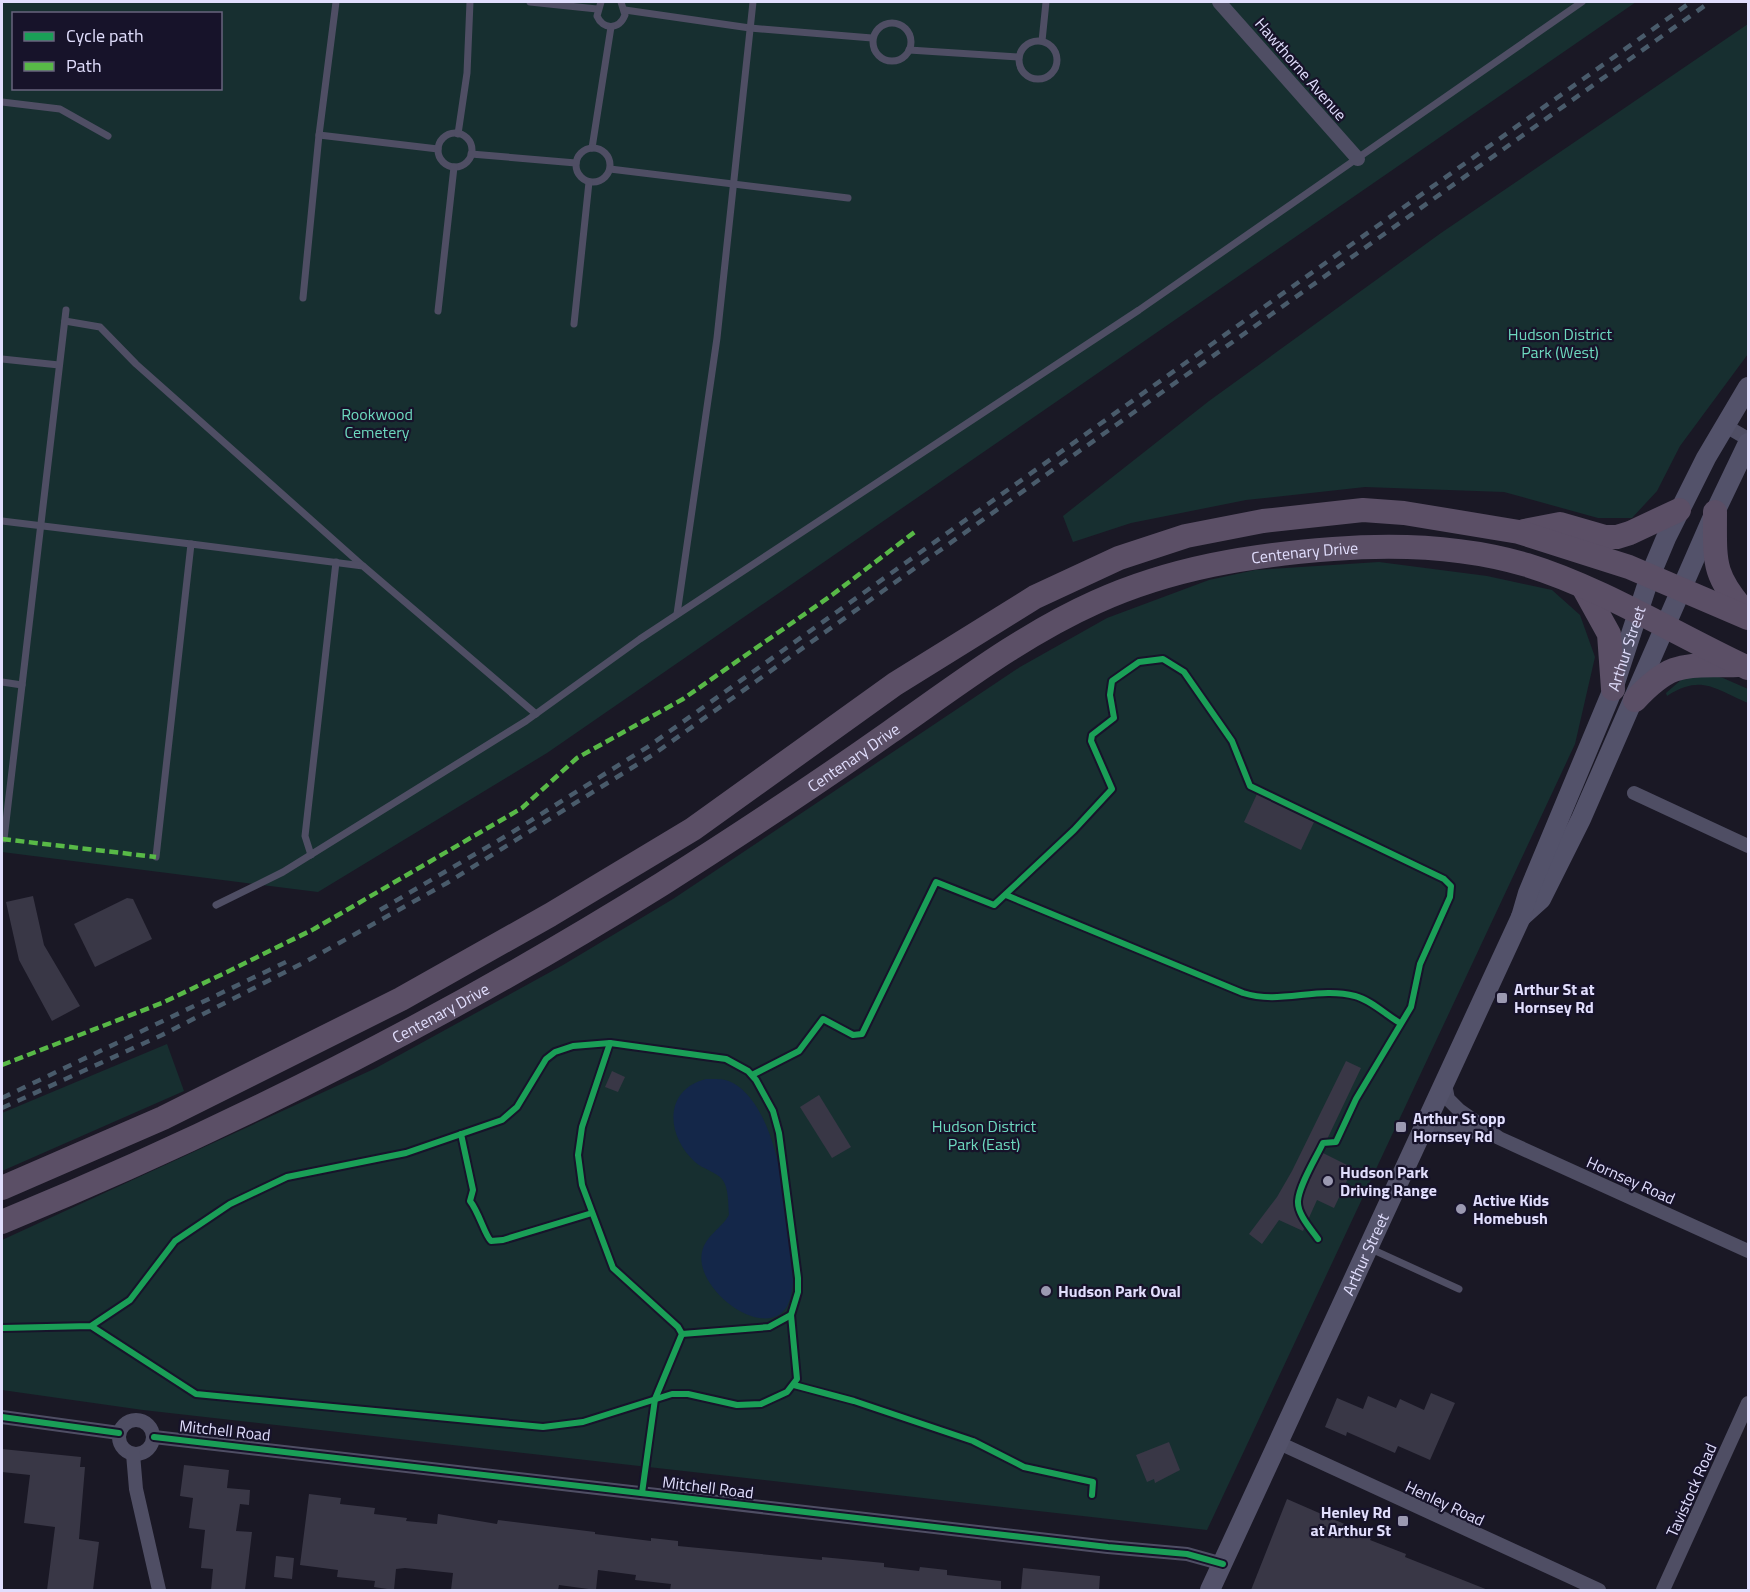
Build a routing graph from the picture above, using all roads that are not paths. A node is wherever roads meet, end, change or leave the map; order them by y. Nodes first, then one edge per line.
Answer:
1 (336, 2) edge
2 (472, 2) edge
3 (530, 2) edge
4 (621, 2) edge
5 (753, 2) edge
6 (1046, 2) edge
7 (1220, 2) edge
8 (1582, 2) edge
9 (599, 5) edge
10 (625, 10) junction
11 (611, 27) junction
12 (750, 28) junction
13 (872, 38) junction
14 (1042, 41) junction
15 (909, 50) junction
16 (1019, 57) junction
17 (2, 102) edge
18 (458, 134) junction
19 (319, 135) junction
20 (108, 136) dead end
21 (592, 148) junction
22 (438, 149) junction
23 (471, 154) junction
24 (1358, 159) junction
25 (576, 163) junction
26 (454, 167) junction
27 (610, 169) junction
28 (589, 182) junction
29 (732, 185) junction
30 (848, 198) dead end
31 (303, 298) dead end
32 (66, 310) dead end
33 (438, 311) dead end
34 (65, 321) junction
35 (574, 324) dead end
36 (2, 359) edge
37 (59, 365) junction
38 (1749, 387) edge
39 (1724, 425) junction
40 (1749, 441) edge
41 (1678, 510) junction
42 (1715, 512) junction
43 (2, 521) edge
44 (40, 526) junction
45 (1519, 532) junction
46 (191, 544) junction
47 (336, 562) junction
48 (363, 566) junction
49 (1650, 576) junction
50 (1582, 586) junction
51 (1683, 589) junction
52 (677, 614) junction
53 (1638, 614) junction
54 (1749, 617) edge
55 (1666, 627) junction
56 (1745, 666) edge
57 (2, 682) edge
58 (22, 685) junction
59 (1613, 689) junction
60 (1635, 700) junction
61 (536, 714) junction
62 (1634, 793) dead end
63 (4, 839) dead end
64 (1749, 846) edge
65 (311, 855) junction
66 (156, 857) dead end
67 (216, 905) dead end
68 (1521, 917) junction
69 (1445, 1084) junction
70 (1424, 1130) junction
71 (1499, 1138) junction
72 (2, 1188) edge
73 (2, 1222) edge
74 (1368, 1248) junction
75 (1749, 1251) edge
76 (1459, 1290) dead end
77 (1749, 1403) edge
78 (2, 1417) edge
79 (119, 1433) junction
80 (154, 1437) junction
81 (1279, 1443) junction
82 (133, 1454) junction
83 (1223, 1564) junction
84 (159, 1590) edge
85 (1210, 1590) edge
86 (1599, 1590) edge
87 (1664, 1590) edge

1 - 19 lane
2 - 18 lane
3 - 9 lane
4 - 10 lane
5 - 12 lane
6 - 14 lane
7 - 24 street, Hawthorne Avenue
8 - 24 lane
9 - 11 lane
10 - 11 lane
10 - 12 lane
11 - 21 lane
12 - 13 lane
12 - 29 lane
13 - 15 lane
13 - 15 lane
14 - 16 lane
14 - 16 lane
15 - 16 lane
17 - 20 lane
18 - 22 lane
18 - 23 lane
19 - 22 lane
19 - 31 lane
21 - 25 lane
21 - 27 lane
22 - 26 lane
23 - 25 lane
23 - 26 lane
24 - 52 lane
25 - 28 lane
26 - 33 lane
27 - 28 lane
27 - 29 lane
28 - 35 lane
29 - 30 lane
29 - 52 lane
32 - 34 lane
34 - 37 lane
34 - 48 lane
36 - 37 lane
37 - 44 lane
38 - 39 main road, Arthur Street
39 - 40 street
39 - 41 main road, Arthur Street
40 - 42 main road, Arthur Street
41 - 45 highway
41 - 49 main road, Arthur Street
42 - 51 main road, Arthur Street
42 - 54 highway
43 - 44 lane
44 - 46 lane
44 - 58 lane
45 - 49 highway, Centenary Drive
45 - 72 highway, Centenary Drive
46 - 47 lane
46 - 66 lane
47 - 48 lane
47 - 65 lane
48 - 61 lane
49 - 51 highway, Centenary Drive
49 - 53 main road, Arthur Street
50 - 53 highway, Centenary Drive
50 - 59 highway
50 - 73 highway, Centenary Drive
51 - 54 highway, Centenary Drive
51 - 55 main road, Arthur Street
52 - 61 lane
53 - 55 highway, Centenary Drive
53 - 59 main road, Arthur Street
55 - 56 highway, Centenary Drive
55 - 60 main road, Arthur Street
56 - 60 highway
57 - 58 lane
58 - 63 lane
59 - 68 main road, Arthur Street
60 - 68 main road, Arthur Street
61 - 65 lane
62 - 64 street
65 - 67 lane
68 - 69 main road, Arthur Street
69 - 70 main road, Arthur Street
69 - 71 street, Hornsey Road
70 - 71 street, Hornsey Road
70 - 74 main road, Arthur Street
71 - 75 street, Hornsey Road
74 - 76 lane
74 - 81 main road, Arthur Street
77 - 87 street, Tavistock Road
78 - 79 street
79 - 80 street
79 - 82 street
80 - 82 street
80 - 83 street, Mitchell Road
81 - 83 main road, Arthur Street
81 - 86 street, Henley Road
82 - 84 street
83 - 85 main road, Arthur Street

